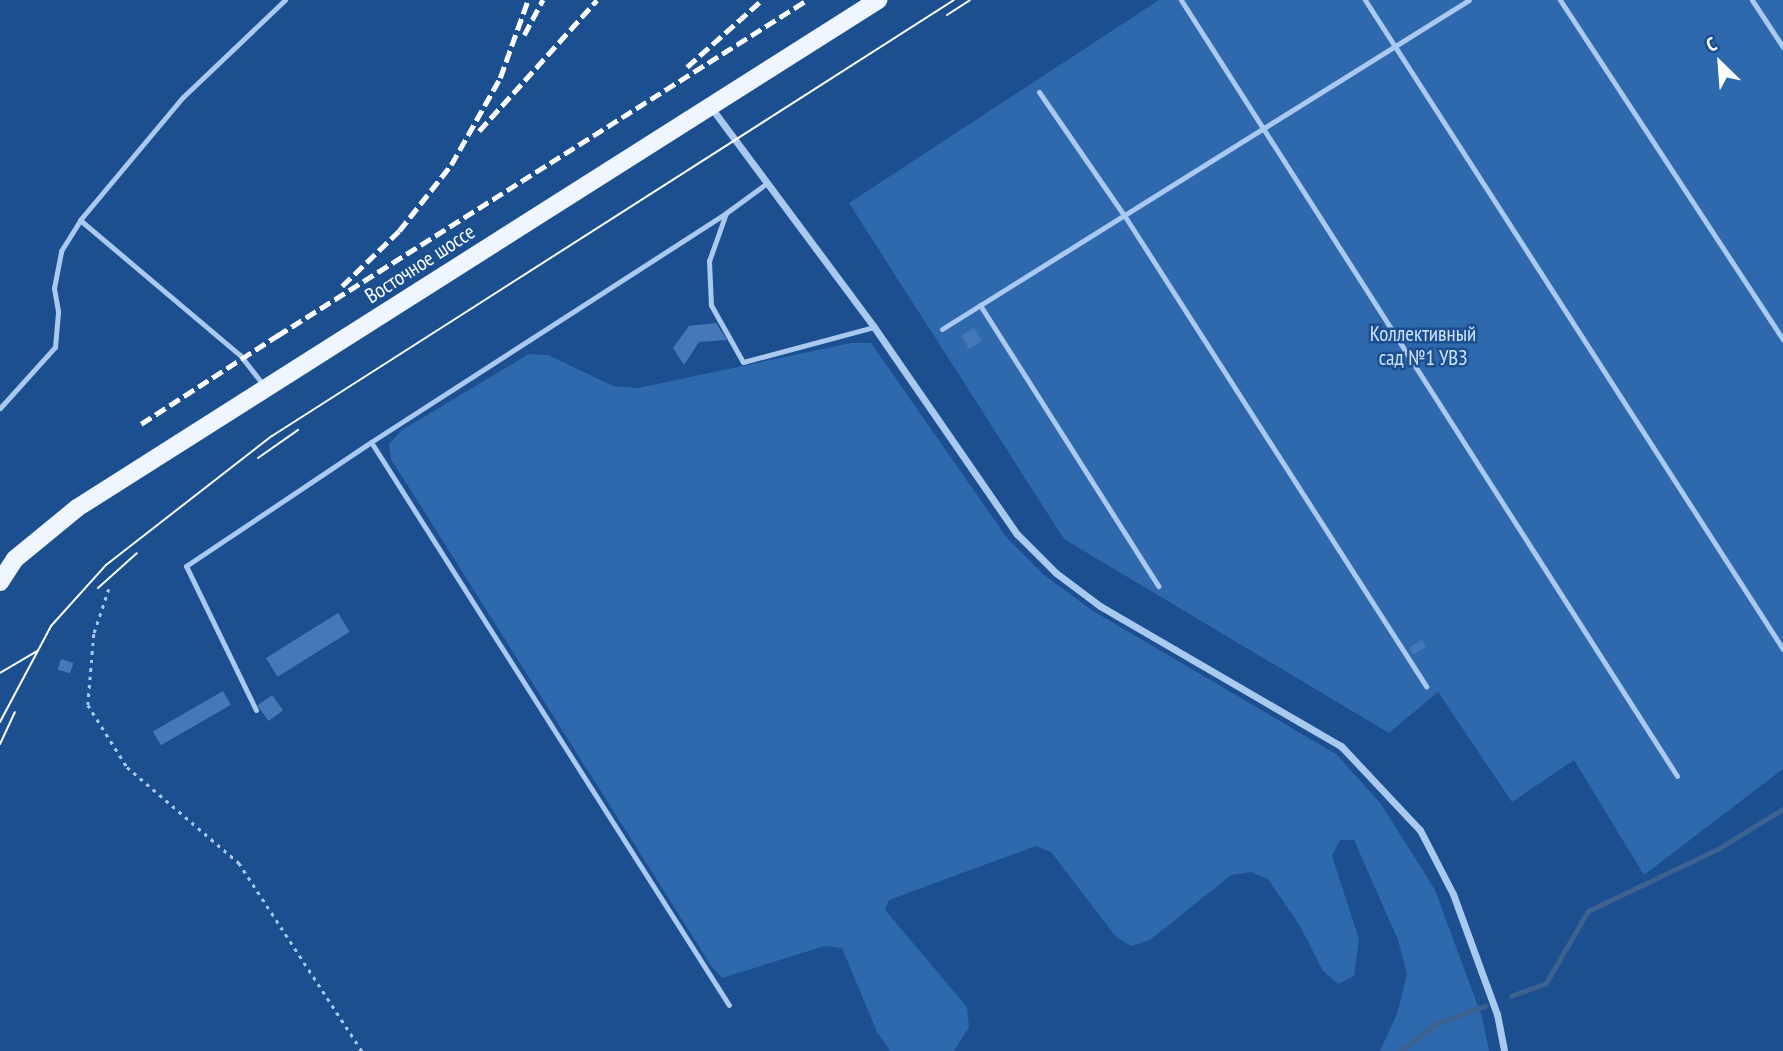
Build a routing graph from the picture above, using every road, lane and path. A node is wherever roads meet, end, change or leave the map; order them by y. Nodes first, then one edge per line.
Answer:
1 (285, 0) edge
2 (877, 0) edge
3 (1181, 0) edge
4 (1365, 0) edge
5 (1469, 0) edge
6 (1560, 0) edge
7 (1752, 0) edge
8 (1396, 45) junction
9 (1783, 47) edge
10 (1039, 92) dead end
11 (710, 106) junction
12 (1262, 129) junction
13 (767, 183) junction
14 (726, 213) junction
15 (1124, 215) junction
16 (80, 220) junction
17 (980, 305) junction
18 (874, 327) junction
19 (942, 329) dead end
20 (1783, 340) edge
21 (267, 389) junction
22 (0, 408) edge
23 (371, 442) junction
24 (0, 582) edge
25 (1158, 586) dead end
26 (109, 589) dead end
27 (1783, 649) edge
28 (1426, 686) dead end
29 (256, 710) dead end
30 (1677, 776) dead end
31 (729, 1005) dead end
32 (362, 1051) edge
33 (1504, 1051) edge

1 - 16 lane
2 - 11 main road, Восточное шоссе
3 - 12 lane
4 - 8 lane
5 - 8 lane
6 - 20 lane
7 - 9 lane
8 - 12 lane
8 - 27 lane
10 - 15 lane
11 - 13 street
11 - 21 main road, Восточное шоссе
12 - 15 lane
12 - 30 lane
13 - 14 lane
13 - 18 street
14 - 18 lane
14 - 23 lane
15 - 17 lane
15 - 28 lane
16 - 21 lane
16 - 22 lane
17 - 19 lane
17 - 25 lane
18 - 33 street
21 - 24 main road, Восточное шоссе
23 - 29 lane
23 - 31 lane
26 - 32 path

